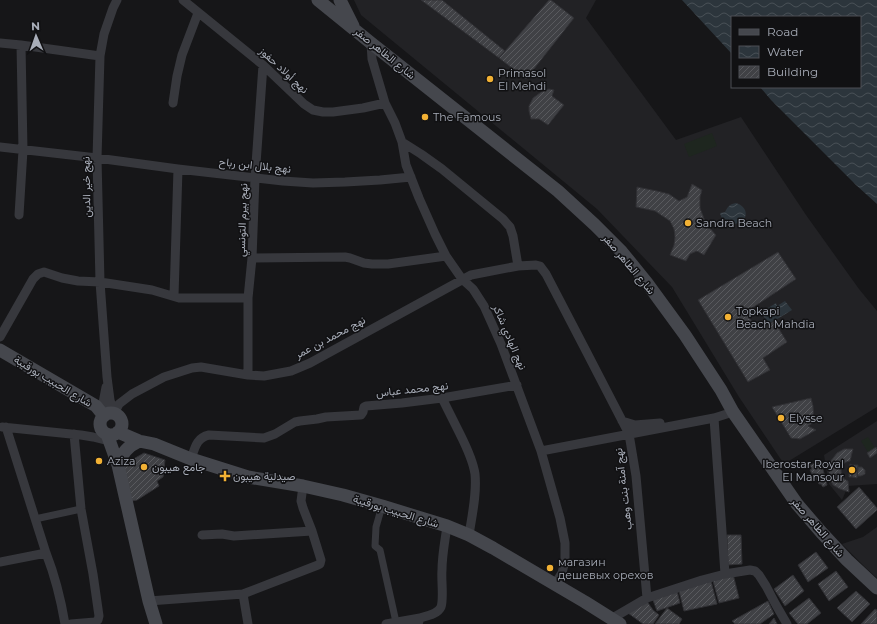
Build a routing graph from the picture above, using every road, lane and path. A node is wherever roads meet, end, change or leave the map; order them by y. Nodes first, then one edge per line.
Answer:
1 (117, 0) edge
2 (183, 0) edge
3 (318, 0) edge
4 (340, 0) edge
5 (198, 13) junction
6 (355, 30) junction
7 (0, 43) edge
8 (371, 43) junction
9 (21, 45) junction
10 (100, 56) junction
11 (262, 65) junction
12 (385, 102) junction
13 (173, 103) dead end
14 (402, 142) junction
15 (0, 147) edge
16 (23, 150) junction
17 (97, 158) junction
18 (178, 169) junction
19 (410, 177) junction
20 (255, 178) junction
21 (19, 215) dead end
22 (446, 256) junction
23 (252, 258) junction
24 (536, 265) joint
25 (518, 266) junction
26 (462, 279) junction
27 (100, 282) junction
28 (174, 296) junction
29 (248, 298) junction
30 (0, 336) edge
31 (0, 350) edge
32 (248, 375) junction
33 (517, 385) junction
34 (132, 394) junction
35 (442, 398) junction
36 (733, 412) junction
37 (714, 418) junction
38 (110, 420) junction
39 (622, 421) junction
40 (694, 422) junction
41 (3, 427) edge
42 (74, 434) junction
43 (629, 434) junction
44 (139, 441) junction
45 (154, 444) junction
46 (541, 451) junction
47 (191, 458) junction
48 (118, 466) junction
49 (303, 486) junction
50 (382, 506) junction
51 (81, 509) junction
52 (35, 519) junction
53 (447, 526) junction
54 (312, 530) junction
55 (202, 535) dead end
56 (469, 535) junction
57 (46, 553) junction
58 (0, 562) edge
59 (725, 574) junction
60 (555, 584) junction
61 (877, 588) edge
62 (243, 594) junction
63 (647, 598) junction
64 (149, 601) junction
65 (419, 621) edge
66 (616, 621) edge
67 (396, 622) junction
68 (65, 624) edge
69 (71, 624) edge
70 (156, 624) edge
71 (248, 624) edge
72 (386, 624) edge
73 (787, 624) edge

1 - 10 street, نهج خير الدين
2 - 5 street, نهج أولاد حفوز
3 - 6 main road, شارع الطاهر صفر
4 - 6 main road
5 - 11 street, نهج أولاد حفوز
5 - 13 street
6 - 8 main road, شارع الطاهر صفر
7 - 9 street
8 - 12 street, نهج الهادي شاكر
8 - 36 main road, شارع الطاهر صفر
9 - 10 street
9 - 16 street
10 - 17 street, نهج خير الدين
11 - 12 street, نهج أولاد حفوز
11 - 20 street, نهج بيرم التونسي
12 - 14 street, نهج الهادي شاكر
14 - 19 street, نهج الهادي شاكر
14 - 25 street
15 - 16 street, نهج بلال ابن رباح
16 - 17 street, نهج بلال ابن رباح
16 - 21 street
17 - 18 street, نهج بلال ابن رباح
17 - 27 street, نهج خير الدين
18 - 20 street, نهج بلال ابن رباح
18 - 28 street
19 - 20 street, نهج بلال ابن رباح
19 - 22 street, نهج الهادي شاكر
20 - 23 street, نهج بيرم التونسي
22 - 23 street
22 - 26 street, نهج الهادي شاكر
23 - 29 street, نهج بيرم التونسي
24 - 25 street, نهج محمد بن عمر
24 - 39 street, نهج آمنة بنت وهب
25 - 26 street, نهج محمد بن عمر
26 - 32 street, نهج محمد بن عمر
26 - 33 street, نهج الهادي شاكر
27 - 28 street
27 - 30 street
27 - 38 street, نهج خير الدين
28 - 29 street
29 - 32 street, نهج بيرم التونسي
31 - 38 main road, شارع الحبيب بورقيبة
32 - 34 street, نهج محمد بن عمر
33 - 35 street, نهج محمد عباس
33 - 46 street, نهج الهادي شاكر
34 - 38 street, نهج محمد بن عمر
34 - 38 street
35 - 47 street, نهج محمد عباس
35 - 56 street
36 - 37 street
36 - 61 main road, شارع الطاهر صفر
37 - 40 street
37 - 59 street
38 - 42 street
38 - 44 main road, شارع الحبيب بورقيبة
38 - 45 main road, شارع الحبيب بورقيبة
38 - 48 main road
39 - 40 street
39 - 43 street, نهج آمنة بنت وهب
40 - 43 street
41 - 42 street
41 - 52 street
42 - 51 street
43 - 46 street
43 - 63 street, نهج آمنة بنت وهب
44 - 45 main road, شارع الحبيب بورقيبة
44 - 48 main road
45 - 47 main road, شارع الحبيب بورقيبة
46 - 60 street, نهج الهادي شاكر
47 - 49 main road, شارع الحبيب بورقيبة
48 - 64 main road
49 - 50 main road, شارع الحبيب بورقيبة
49 - 54 street
50 - 53 main road, شارع الحبيب بورقيبة
50 - 67 street
51 - 52 street
51 - 69 street
52 - 57 street
53 - 56 main road, شارع الحبيب بورقيبة
53 - 65 street
54 - 55 street
54 - 62 street
56 - 60 main road, شارع الحبيب بورقيبة
57 - 58 street
57 - 68 street
59 - 63 street
59 - 73 street
60 - 66 main road, شارع الحبيب بورقيبة
62 - 64 street
62 - 71 street
63 - 66 street
64 - 70 main road
65 - 67 street
67 - 72 street

